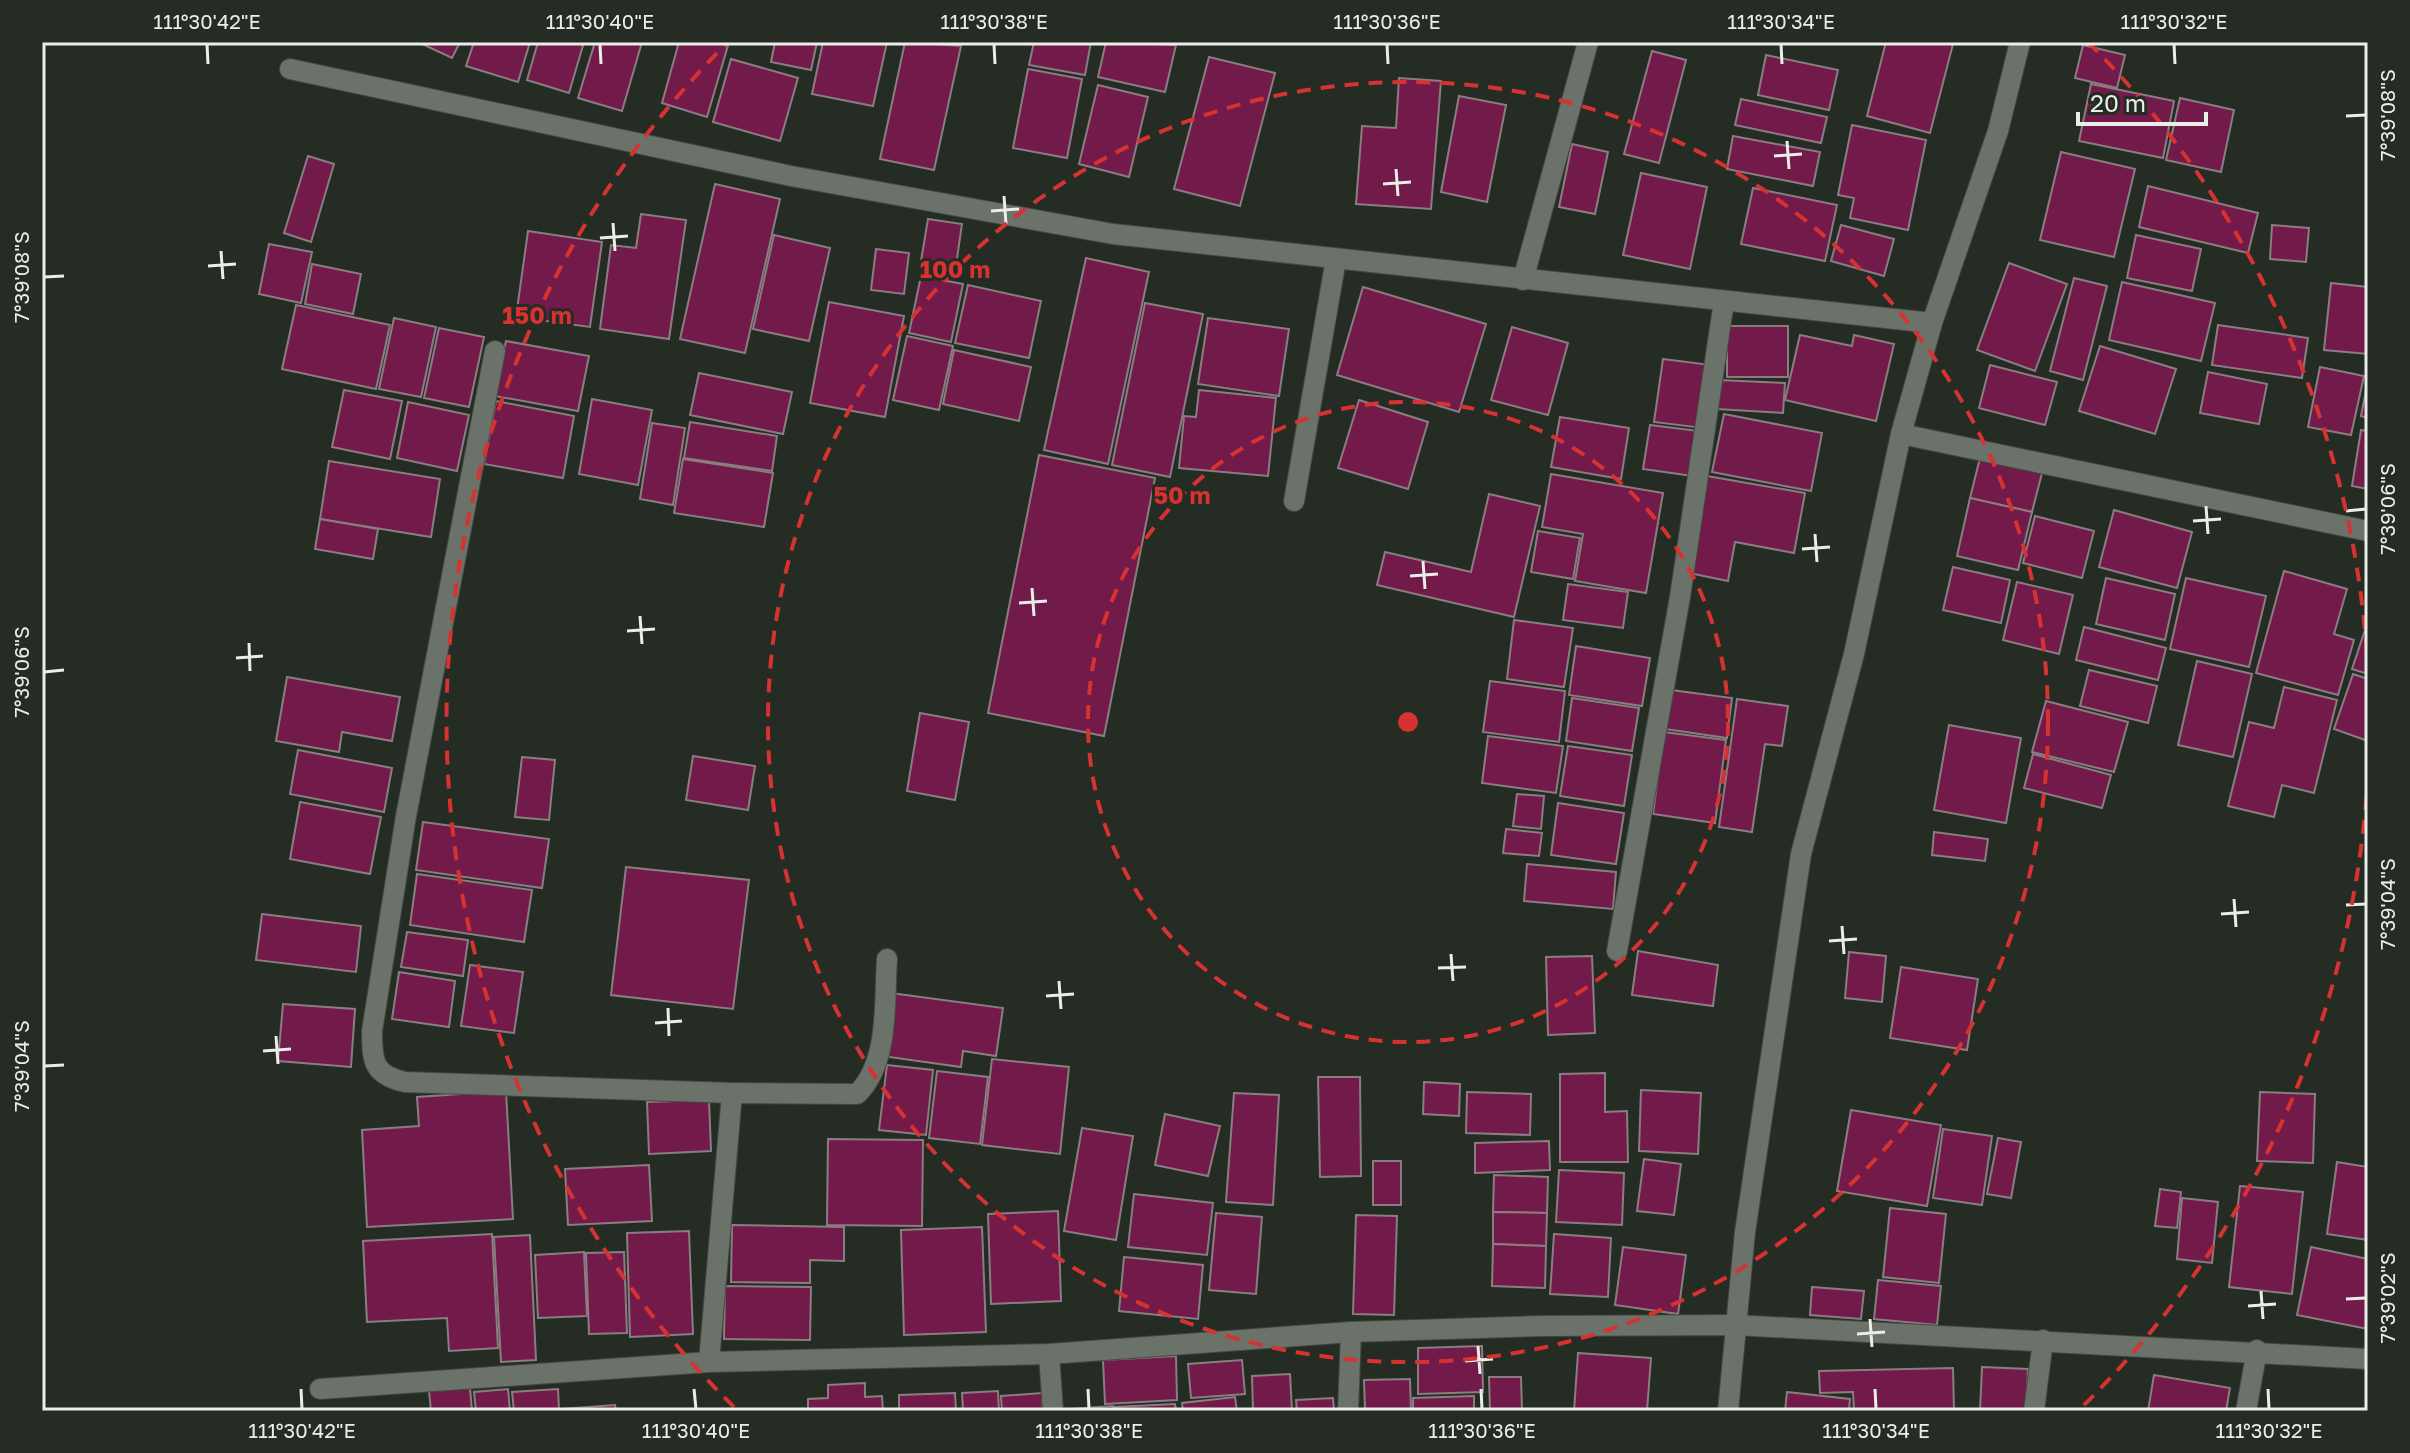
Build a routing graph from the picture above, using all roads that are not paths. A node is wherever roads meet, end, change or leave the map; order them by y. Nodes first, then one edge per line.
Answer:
1 (1588, 42) edge
2 (2020, 42) edge
3 (290, 69) dead end
4 (1336, 259) junction
5 (1523, 280) junction
6 (1724, 301) junction
7 (1932, 323) junction
8 (495, 351) dead end
9 (1901, 434) junction
10 (1294, 501) dead end
11 (2368, 531) edge
12 (1617, 951) dead end
13 (887, 959) dead end
14 (732, 1093) junction
15 (1735, 1325) junction
16 (1351, 1332) junction
17 (2043, 1340) junction
18 (2257, 1350) junction
19 (1049, 1354) junction
20 (2368, 1359) edge
21 (709, 1362) junction
22 (320, 1389) dead end
23 (1053, 1411) edge
24 (1348, 1411) edge
25 (1728, 1411) edge
26 (2034, 1411) edge
27 (2246, 1411) edge

1 - 5 street
2 - 7 street
3 - 4 street
4 - 5 street
4 - 10 street
5 - 6 street
6 - 7 street
6 - 12 street
7 - 9 street
8 - 14 street
9 - 11 street
9 - 15 street
13 - 14 street
14 - 21 street
15 - 16 street
15 - 17 street
15 - 25 street
16 - 19 street
16 - 24 street
17 - 18 street
17 - 26 street
18 - 20 street
18 - 27 street
19 - 21 street
19 - 23 street
21 - 22 street

